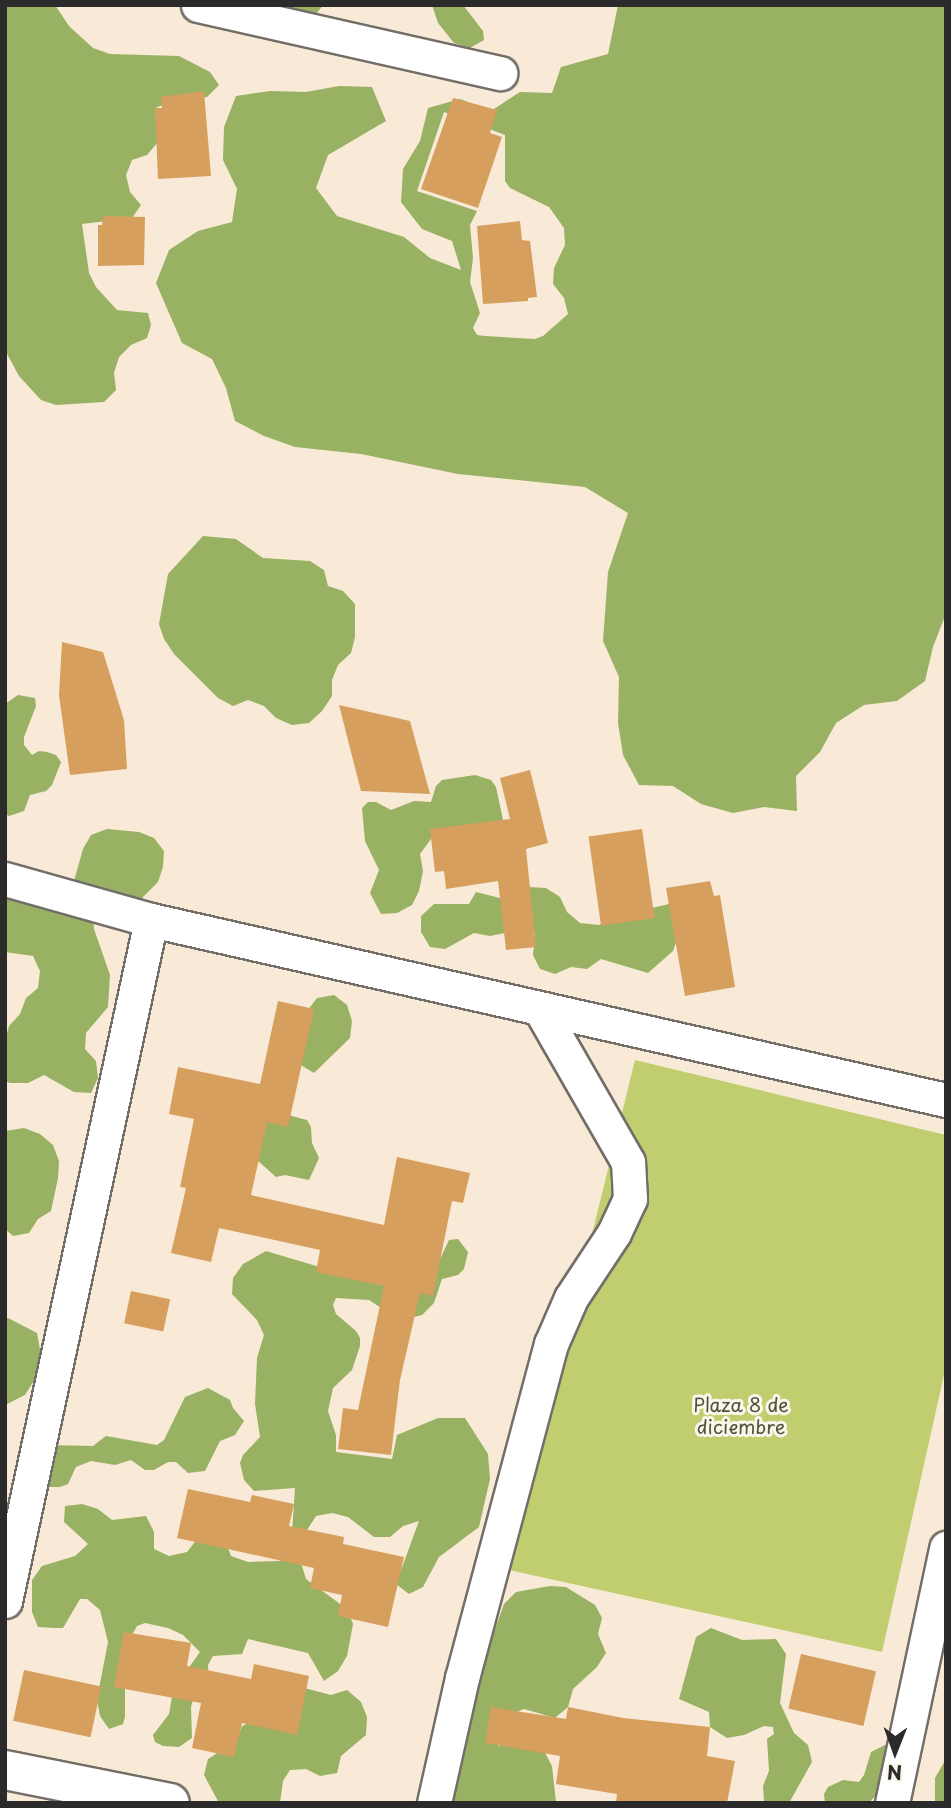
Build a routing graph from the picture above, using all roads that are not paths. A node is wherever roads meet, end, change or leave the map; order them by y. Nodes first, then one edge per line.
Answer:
1 (198, 5) edge
2 (500, 73) dead end
3 (5, 879) edge
4 (151, 920) junction
5 (540, 1009) junction
6 (946, 1100) edge
7 (946, 1548) edge
8 (5, 1601) edge
9 (5, 1770) edge
10 (170, 1803) edge
11 (435, 1803) edge
12 (892, 1803) edge

1 - 2 street
3 - 4 street
4 - 5 street
4 - 8 street
5 - 6 street
5 - 11 street
7 - 12 street
9 - 10 main road

